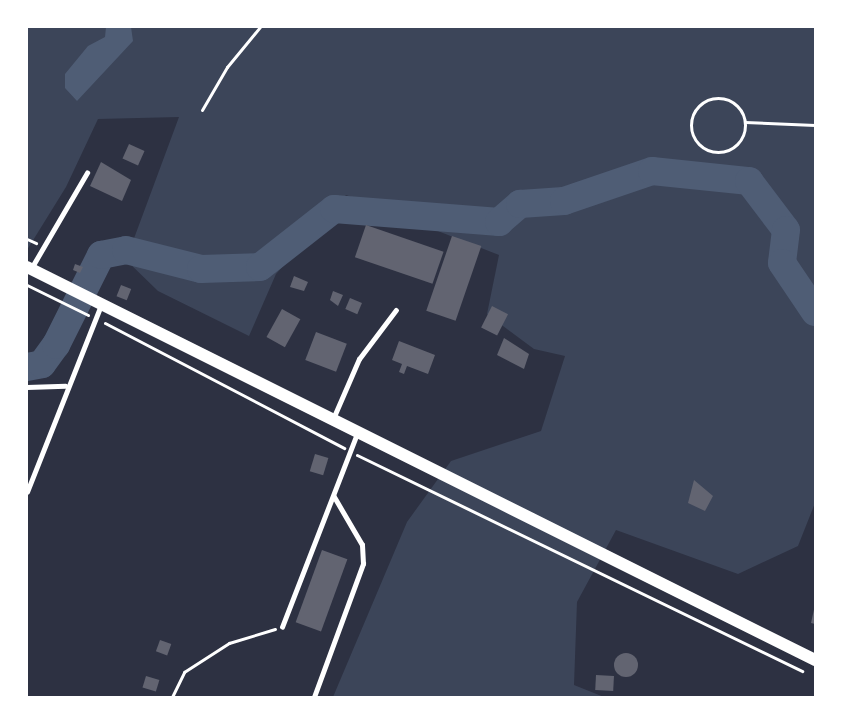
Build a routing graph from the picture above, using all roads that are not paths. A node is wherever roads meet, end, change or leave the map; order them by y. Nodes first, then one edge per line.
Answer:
1 (87, 173) dead end
2 (29, 268) edge
3 (101, 305) junction
4 (396, 310) dead end
5 (65, 386) junction
6 (27, 387) edge
7 (333, 419) junction
8 (358, 432) junction
9 (27, 492) edge
10 (334, 497) junction
11 (282, 627) road end
12 (815, 660) edge
13 (314, 697) edge

1 - 2 lane
2 - 3 main road
3 - 5 lane
3 - 7 main road
4 - 7 lane
5 - 6 lane
5 - 9 lane
7 - 8 main road
8 - 10 lane
8 - 12 main road
10 - 11 lane
10 - 13 lane

